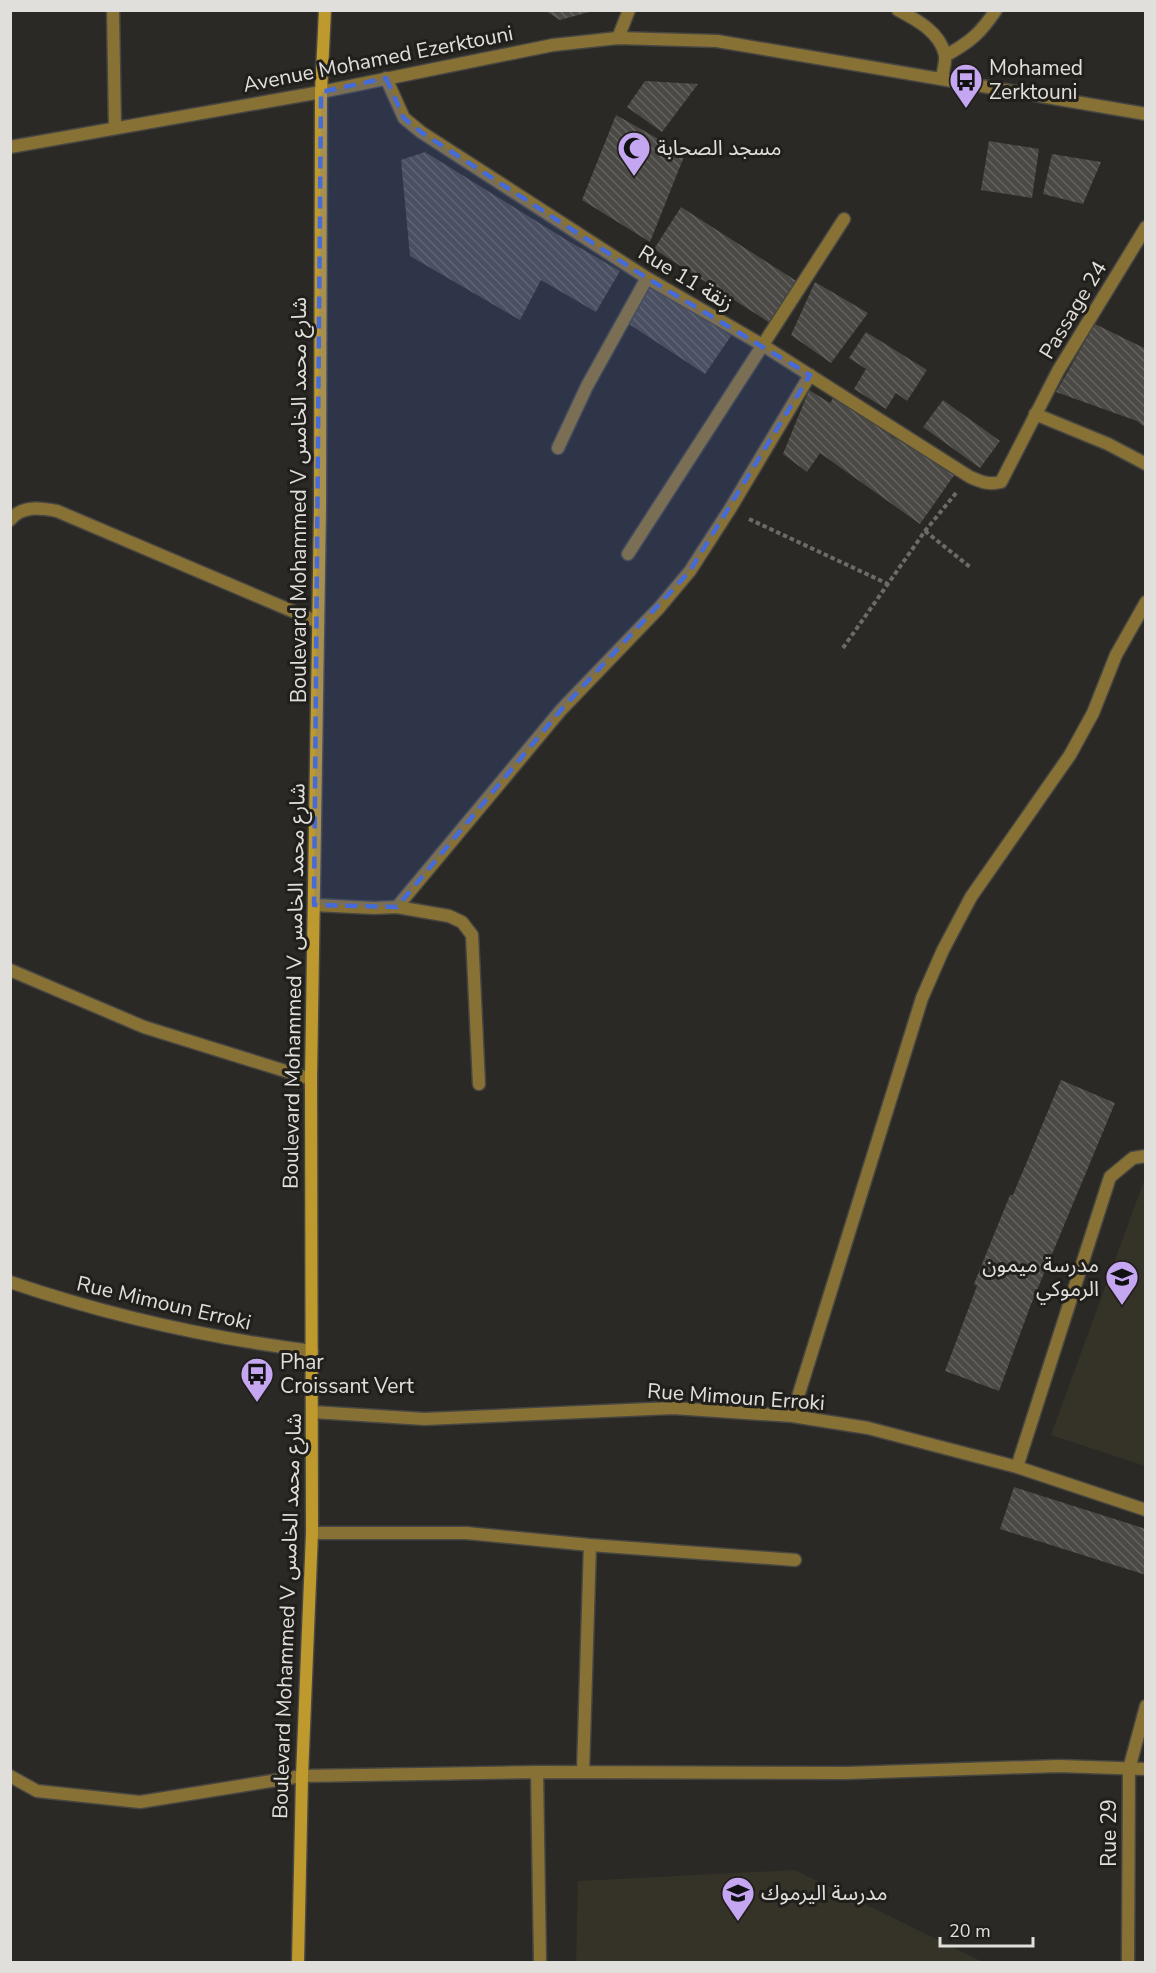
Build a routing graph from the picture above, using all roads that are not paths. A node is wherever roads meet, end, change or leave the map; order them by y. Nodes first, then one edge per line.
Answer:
1 (113, 10) edge
2 (325, 10) edge
3 (629, 10) edge
4 (898, 10) edge
5 (996, 10) edge
6 (618, 38) junction
7 (945, 56) junction
8 (386, 78) junction
9 (942, 78) junction
10 (321, 92) junction
11 (1146, 114) edge
12 (115, 128) junction
13 (10, 147) edge
14 (844, 219) dead end
15 (1146, 227) edge
16 (647, 278) junction
17 (764, 346) junction
18 (810, 375) junction
19 (1035, 414) junction
20 (558, 448) dead end
21 (1146, 464) edge
22 (991, 484) joint
23 (10, 520) edge
24 (628, 555) dead end
25 (1146, 602) edge
26 (318, 622) junction
27 (314, 905) junction
28 (397, 907) junction
29 (10, 970) edge
30 (310, 1079) junction
31 (479, 1084) dead end
32 (1146, 1156) edge
33 (10, 1282) edge
34 (312, 1351) junction
35 (313, 1412) junction
36 (792, 1416) junction
37 (1017, 1467) junction
38 (1146, 1510) edge
39 (312, 1533) junction
40 (590, 1545) junction
41 (795, 1560) dead end
42 (1146, 1706) edge
43 (1129, 1769) junction
44 (1146, 1769) edge
45 (537, 1772) junction
46 (583, 1772) junction
47 (10, 1776) edge
48 (302, 1776) junction
49 (298, 1962) edge
50 (540, 1962) edge
51 (1128, 1962) edge

1 - 12 street
2 - 10 main road, Boulevard Mohammed V شارع محمد الخامس
3 - 6 street
4 - 7 street
5 - 7 street
6 - 8 street, Avenue Mohamed Ezerktouni
6 - 9 street, Avenue Mohamed Ezerktouni
7 - 9 street
8 - 10 street, Avenue Mohamed Ezerktouni
8 - 16 street, Rue 11 زنقة
9 - 11 street, Avenue Mohamed Ezerktouni
10 - 12 street, Avenue Mohamed Ezerktouni
10 - 26 main road, Boulevard Mohammed V شارع محمد الخامس
12 - 13 street, Avenue Mohamed Ezerktouni
14 - 17 street
15 - 19 street, Passage 24
16 - 17 street, Rue 11 زنقة
16 - 20 street
17 - 18 street, Rue 11 زنقة
17 - 24 street
18 - 22 street, Rue 11 زنقة
18 - 28 street
19 - 21 street
19 - 22 street, Passage 24
23 - 26 street
25 - 36 street
26 - 27 main road, Boulevard Mohammed V شارع محمد الخامس
27 - 28 street
27 - 30 main road, Boulevard Mohammed V شارع محمد الخامس
28 - 31 street
29 - 30 street
30 - 34 main road, Boulevard Mohammed V شارع محمد الخامس
32 - 37 street
33 - 34 street, Rue Mimoun Erroki
34 - 35 main road, Boulevard Mohammed V شارع محمد الخامس
35 - 36 street, Rue Mimoun Erroki
35 - 39 main road, Boulevard Mohammed V شارع محمد الخامس
36 - 37 street, Rue Mimoun Erroki
37 - 38 street, Rue Mimoun Erroki
39 - 40 street
39 - 48 main road, Boulevard Mohammed V شارع محمد الخامس
40 - 41 street
40 - 46 street
42 - 43 street, Rue 29
43 - 44 street
43 - 46 street
43 - 51 street, Rue 29
45 - 46 street
45 - 48 street
45 - 50 street
47 - 48 street
48 - 49 main road, Boulevard Mohammed V شارع محمد الخامس

